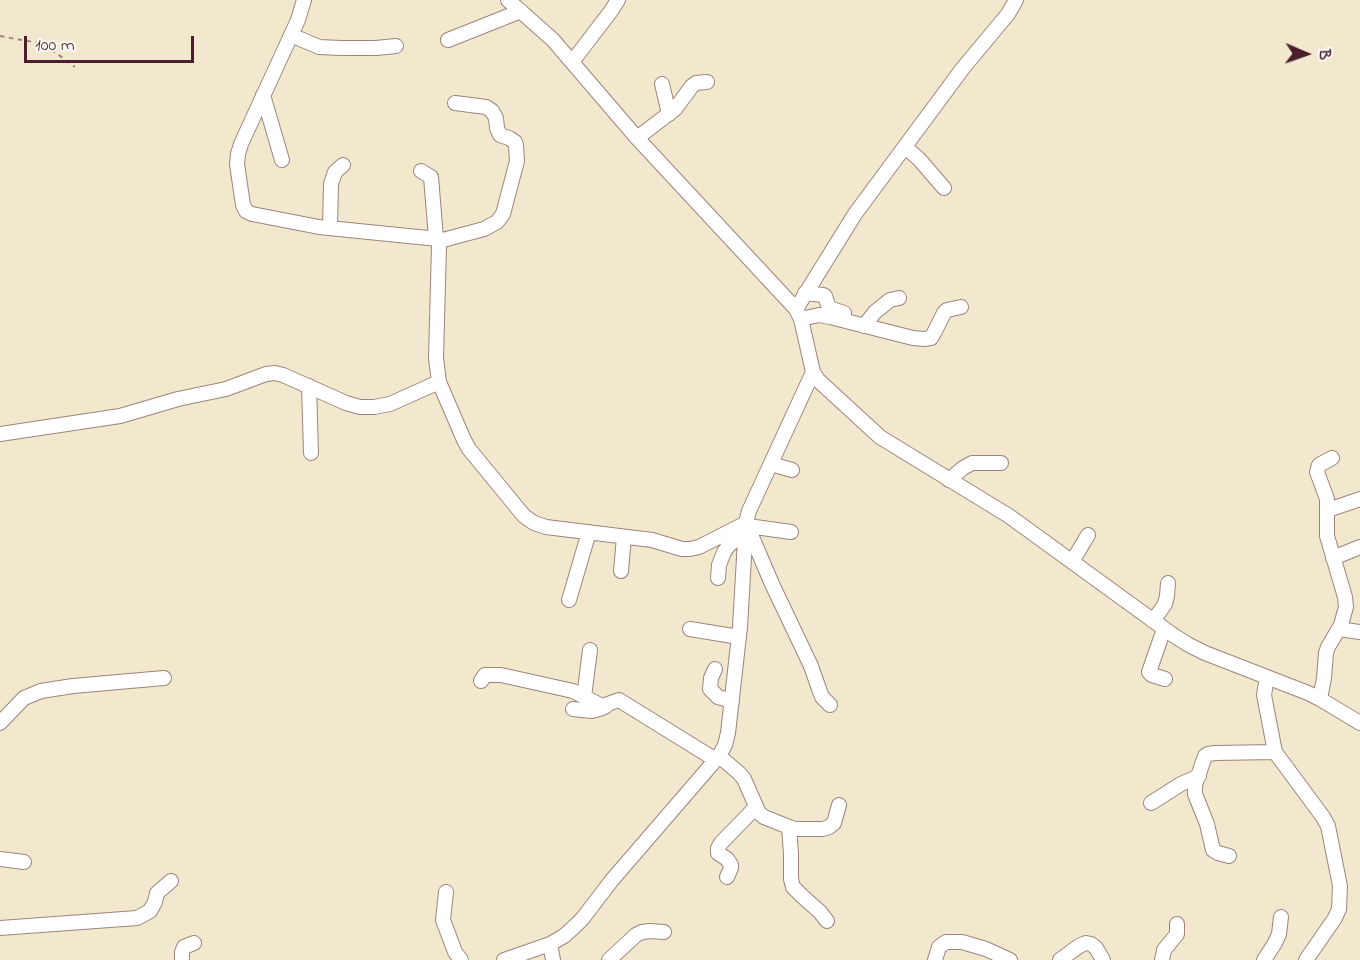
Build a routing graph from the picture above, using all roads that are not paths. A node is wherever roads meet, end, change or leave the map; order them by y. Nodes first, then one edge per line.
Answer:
1 (304, 0) edge
2 (508, 0) edge
3 (618, 0) edge
4 (1016, 0) edge
5 (521, 11) junction
6 (291, 35) junction
7 (448, 40) dead end
8 (396, 45) dead end
9 (572, 62) junction
10 (707, 82) dead end
11 (662, 84) dead end
12 (263, 95) junction
13 (455, 103) dead end
14 (669, 114) junction
15 (637, 138) junction
16 (905, 147) junction
17 (282, 160) dead end
18 (343, 165) dead end
19 (421, 171) dead end
20 (944, 188) dead end
21 (330, 228) junction
22 (437, 239) junction
23 (805, 293) junction
24 (899, 298) dead end
25 (961, 307) dead end
26 (798, 314) junction
27 (853, 315) dead end
28 (864, 326) junction
29 (813, 372) junction
30 (439, 382) junction
31 (309, 386) junction
32 (0, 434) edge
33 (311, 453) dead end
34 (1332, 458) dead end
35 (1001, 463) dead end
36 (771, 464) junction
37 (792, 470) dead end
38 (949, 480) junction
39 (1360, 492) edge
40 (1360, 499) edge
41 (1328, 506) junction
42 (746, 527) junction
43 (589, 532) junction
44 (791, 532) dead end
45 (1088, 535) dead end
46 (624, 537) junction
47 (1360, 547) edge
48 (1334, 558) junction
49 (1072, 562) junction
50 (621, 571) dead end
51 (718, 579) dead end
52 (1168, 583) dead end
53 (569, 600) dead end
54 (1360, 602) edge
55 (1345, 604) junction
56 (1159, 625) junction
57 (690, 629) dead end
58 (1339, 629) junction
59 (1360, 633) edge
60 (739, 637) junction
61 (590, 650) dead end
62 (715, 669) dead end
63 (1267, 677) junction
64 (164, 678) dead end
65 (1165, 679) dead end
66 (481, 681) dead end
67 (584, 697) junction
68 (1320, 699) junction
69 (732, 700) junction
70 (606, 705) junction
71 (830, 705) dead end
72 (573, 709) dead end
73 (0, 723) edge
74 (1360, 723) edge
75 (1275, 753) junction
76 (718, 758) junction
77 (1199, 776) junction
78 (1151, 803) dead end
79 (839, 805) dead end
80 (756, 807) junction
81 (789, 827) junction
82 (1229, 856) dead end
83 (0, 859) edge
84 (24, 862) dead end
85 (727, 877) dead end
86 (171, 881) dead end
87 (446, 892) dead end
88 (1281, 917) dead end
89 (827, 921) dead end
90 (1177, 924) dead end
91 (0, 928) edge
92 (664, 932) dead end
93 (194, 943) dead end
94 (550, 944) junction
95 (182, 960) edge
96 (461, 960) edge
97 (504, 960) edge
98 (553, 960) edge
99 (609, 960) edge
100 (935, 960) edge
101 (1010, 960) edge
102 (1060, 960) edge
103 (1104, 960) edge
104 (1162, 960) edge
105 (1264, 960) edge
106 (1306, 960) edge

1 - 6 street
2 - 5 street
3 - 9 street
4 - 16 street
5 - 7 street
5 - 9 street
6 - 8 street
6 - 12 street
9 - 15 street
10 - 14 street
11 - 14 street
12 - 17 street
12 - 21 street
13 - 22 street
14 - 15 street
15 - 26 street
16 - 20 street
16 - 23 street
18 - 21 street
19 - 22 street
21 - 22 street
22 - 30 street
23 - 26 street
23 - 27 street
24 - 28 street
25 - 28 street
26 - 28 street
26 - 29 street
29 - 36 street
29 - 38 street
30 - 31 street
30 - 43 street
31 - 32 street
31 - 33 street
34 - 41 street
35 - 38 street
36 - 37 street
36 - 42 street
38 - 49 street
39 - 41 street
40 - 41 street
41 - 48 street
42 - 44 street
42 - 46 street
42 - 51 street
42 - 60 street
42 - 71 street
43 - 46 street
43 - 53 street
45 - 49 street
46 - 50 street
47 - 48 street
48 - 55 street
49 - 56 street
52 - 56 street
54 - 55 street
55 - 58 street
56 - 63 street
56 - 65 street
57 - 60 street
58 - 59 street
58 - 68 street
60 - 69 street
61 - 67 street
62 - 69 street
63 - 68 street
63 - 75 street
64 - 73 street
66 - 67 street
67 - 70 street
68 - 74 street
69 - 76 street
70 - 72 street
70 - 76 street
75 - 77 street
75 - 106 street
76 - 80 street
76 - 94 street
77 - 78 street
77 - 82 street
79 - 81 street
80 - 81 street
80 - 85 street
81 - 89 street
83 - 84 street
86 - 91 street
87 - 96 street
88 - 105 street
90 - 104 street
92 - 99 street
93 - 95 street
94 - 97 street
94 - 98 street
100 - 101 street
102 - 103 street

